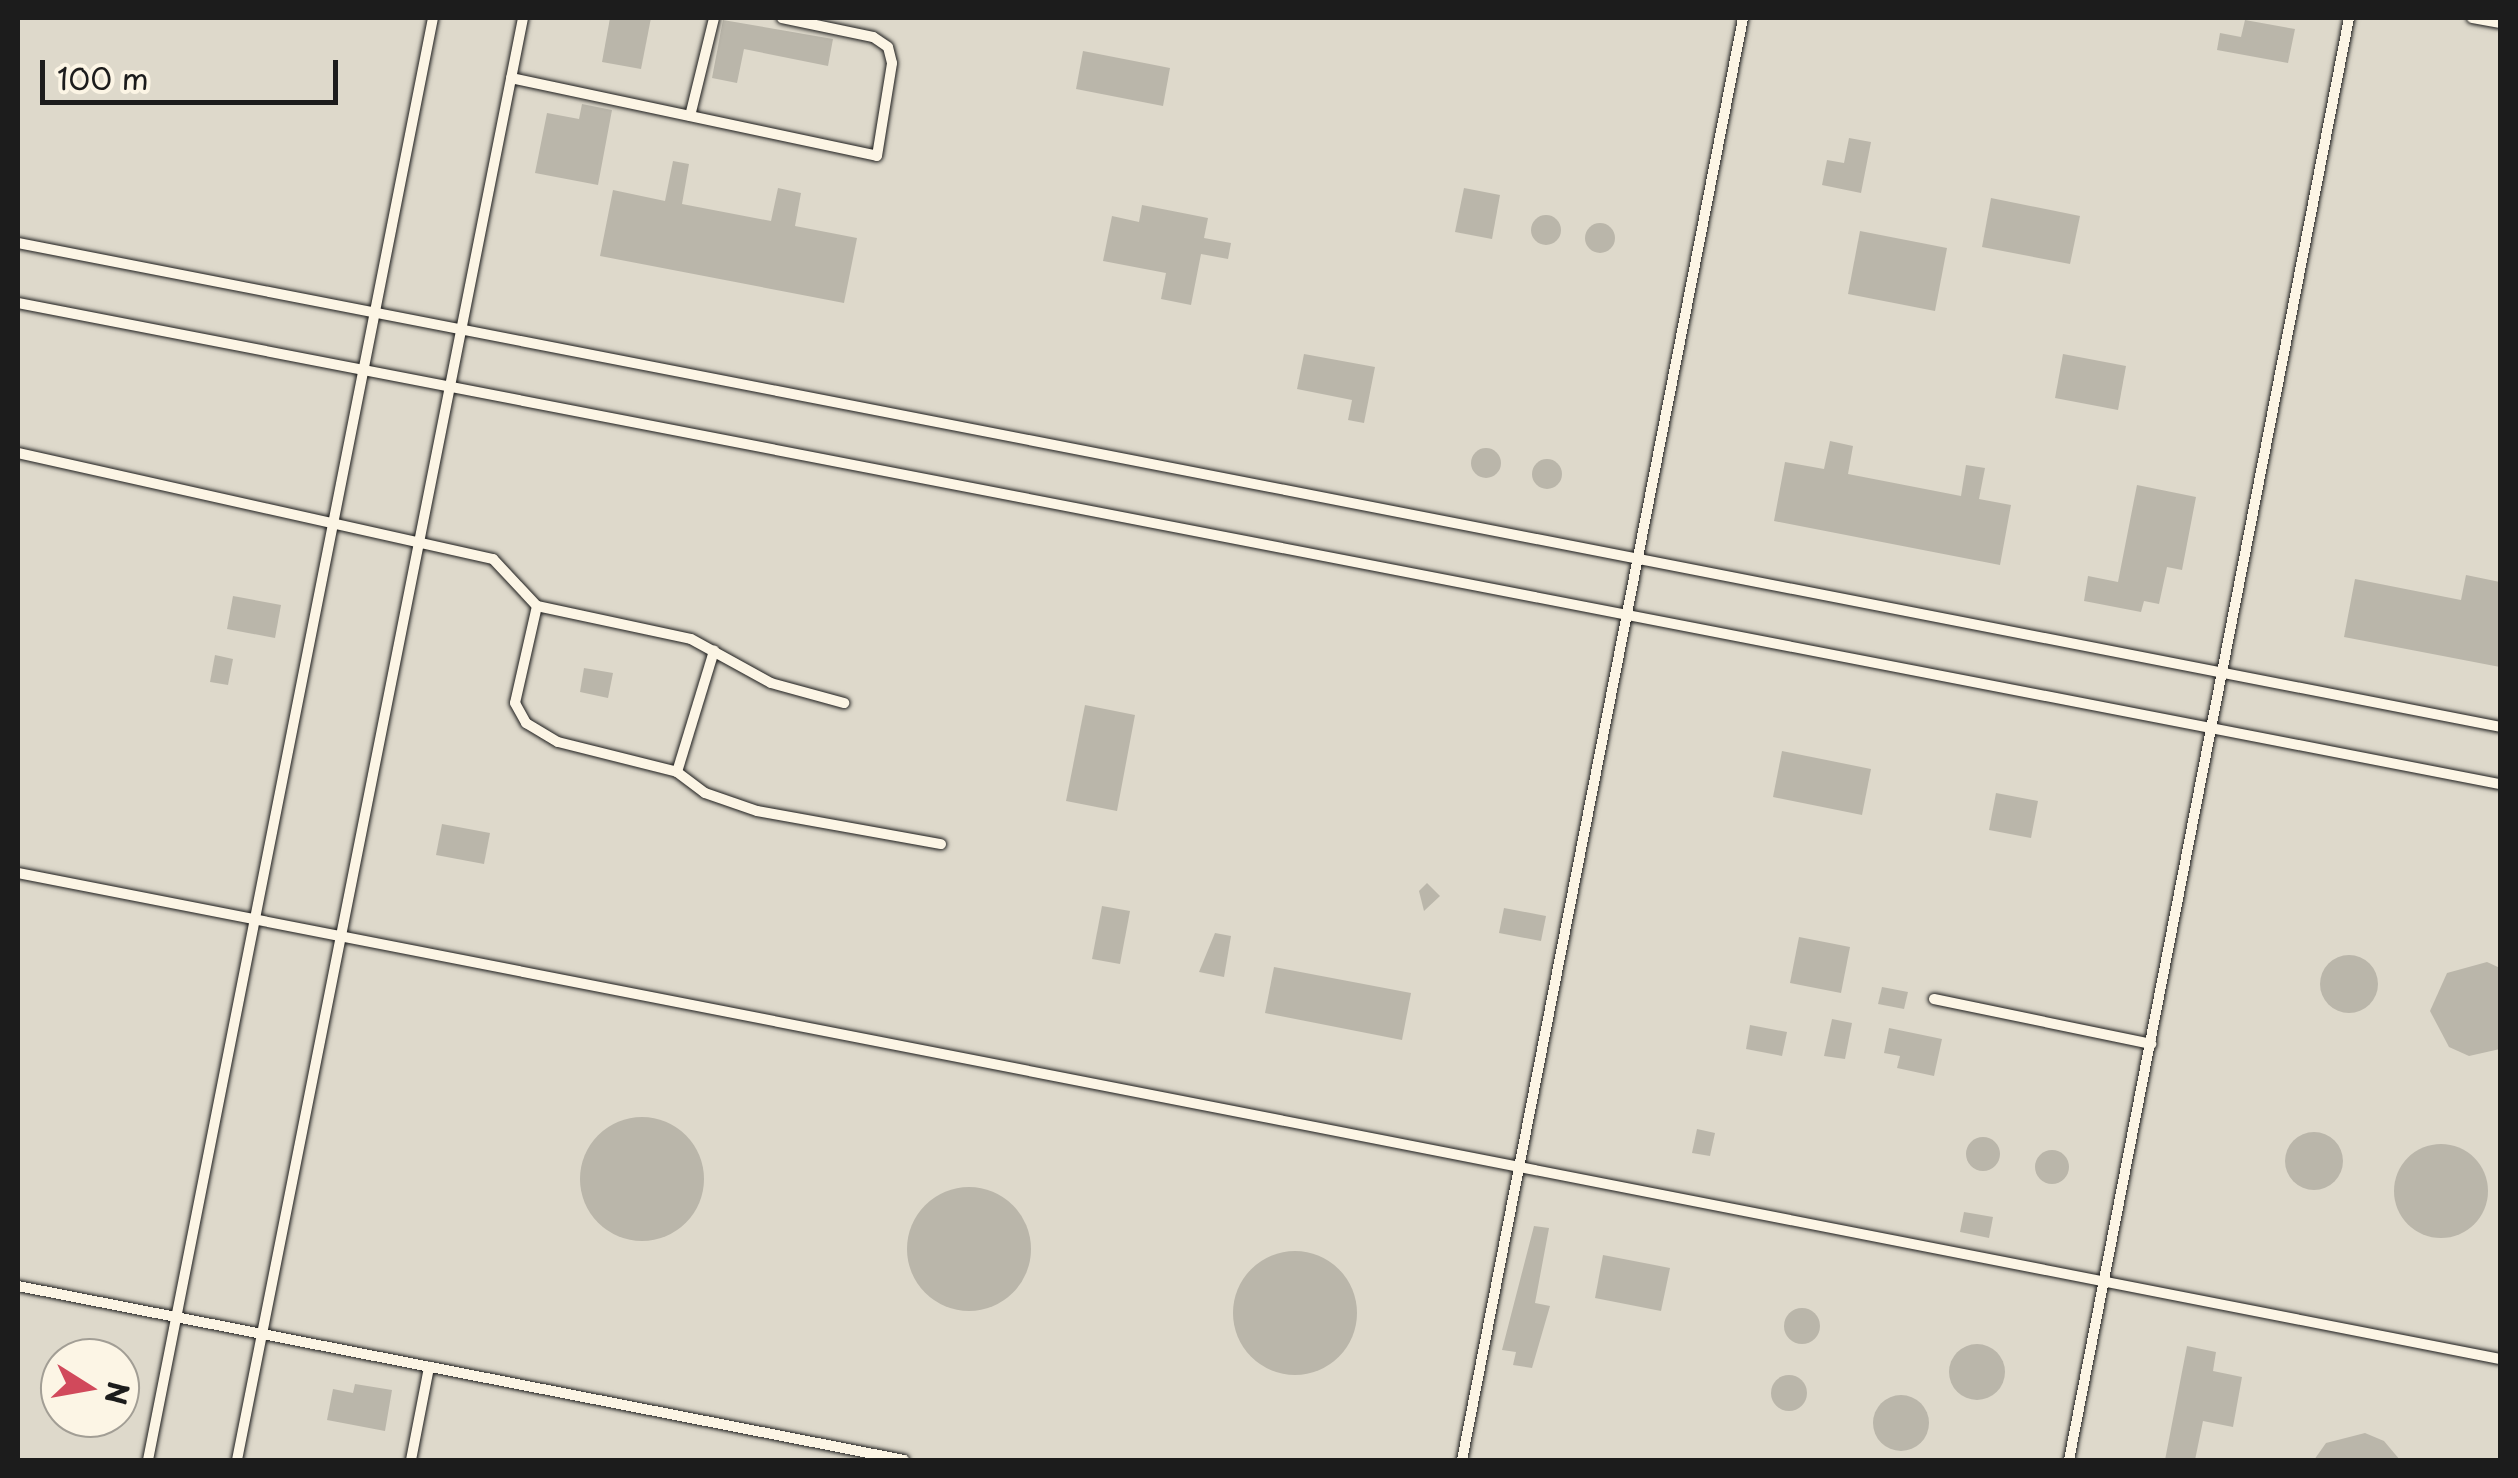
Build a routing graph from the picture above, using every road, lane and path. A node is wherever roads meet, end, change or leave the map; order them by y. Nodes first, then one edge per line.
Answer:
1 (434, 18) edge
2 (524, 18) edge
3 (714, 18) edge
4 (782, 18) edge
5 (1744, 18) edge
6 (2350, 18) edge
7 (2472, 18) edge
8 (2500, 23) edge
9 (511, 78) junction
10 (690, 116) junction
11 (18, 243) edge
12 (18, 303) edge
13 (375, 312) junction
14 (460, 329) junction
15 (365, 370) junction
16 (449, 386) junction
17 (18, 453) edge
18 (334, 519) junction
19 (420, 540) junction
20 (1637, 558) junction
21 (537, 606) junction
22 (1627, 614) junction
23 (714, 651) junction
24 (2224, 674) junction
25 (844, 703) dead end
26 (2500, 727) edge
27 (2213, 728) junction
28 (677, 772) junction
29 (2500, 784) edge
30 (941, 844) dead end
31 (18, 873) edge
32 (252, 918) junction
33 (344, 937) junction
34 (1934, 998) dead end
35 (2151, 1044) junction
36 (1516, 1166) junction
37 (2104, 1282) junction
38 (18, 1286) edge
39 (176, 1317) junction
40 (263, 1334) junction
41 (2500, 1359) edge
42 (429, 1367) junction
43 (148, 1460) edge
44 (237, 1460) edge
45 (411, 1460) edge
46 (904, 1460) edge
47 (1462, 1460) edge
48 (2069, 1460) edge

1 - 13 lane
2 - 9 lane
3 - 10 lane
4 - 10 lane
5 - 20 lane
6 - 24 lane
7 - 8 lane
9 - 10 lane
9 - 14 lane
11 - 13 lane
12 - 15 lane
13 - 14 lane
13 - 15 lane
14 - 16 lane
14 - 20 lane
15 - 16 lane
15 - 18 lane
16 - 19 lane
16 - 22 lane
17 - 18 lane
18 - 19 lane
18 - 32 lane
19 - 21 lane
19 - 33 lane
20 - 22 lane
20 - 24 lane
21 - 23 lane
21 - 28 lane
22 - 27 lane
22 - 36 lane
23 - 25 lane
23 - 28 lane
24 - 26 lane
24 - 27 lane
27 - 29 lane
27 - 35 lane
28 - 30 lane
31 - 32 lane
32 - 33 lane
32 - 39 lane
33 - 36 lane
33 - 40 lane
34 - 35 lane
35 - 37 lane
36 - 37 lane
36 - 47 lane
37 - 41 lane
37 - 48 lane
38 - 39 lane
39 - 40 lane
39 - 43 lane
40 - 42 lane
40 - 44 lane
42 - 45 lane
42 - 46 lane

